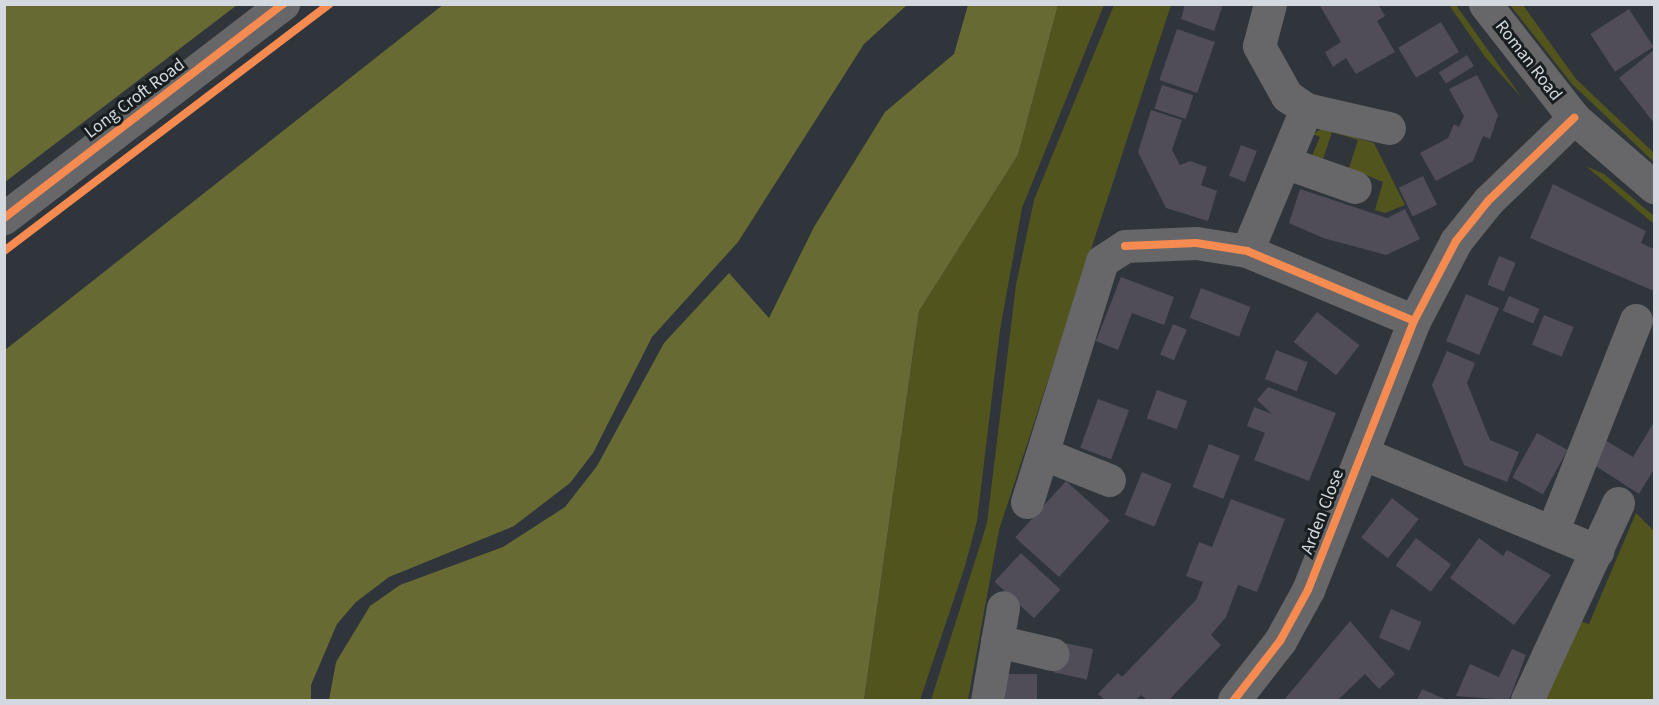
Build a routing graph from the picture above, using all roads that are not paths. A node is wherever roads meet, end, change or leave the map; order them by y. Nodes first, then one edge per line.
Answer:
1 (283, 4) edge
2 (1270, 4) edge
3 (1485, 4) edge
4 (1574, 118) junction
5 (1389, 128) dead end
6 (1295, 135) junction
7 (1355, 187) dead end
8 (1654, 187) edge
9 (4, 218) edge
10 (1247, 251) junction
11 (1636, 320) dead end
12 (1413, 321) junction
13 (1362, 453) junction
14 (1044, 454) junction
15 (1109, 480) dead end
16 (1027, 502) dead end
17 (1618, 503) dead end
18 (1552, 532) junction
19 (1597, 551) junction
20 (1003, 607) dead end
21 (997, 641) junction
22 (1052, 654) dead end
23 (987, 700) edge
24 (1234, 700) edge
25 (1527, 700) edge

1 - 9 street, Long Croft Road
2 - 6 street
3 - 4 street, Roman Road
4 - 8 street, Roman Road
4 - 12 street, Arden Close
5 - 6 street
6 - 7 street
6 - 10 street
10 - 12 street
10 - 14 street
11 - 18 street
12 - 13 street, Arden Close
13 - 18 street, Arden Close
13 - 24 street, Arden Close
14 - 15 street
14 - 16 street
17 - 19 street
18 - 19 street, Arden Close
19 - 25 street
20 - 21 street
21 - 22 street
21 - 23 street

